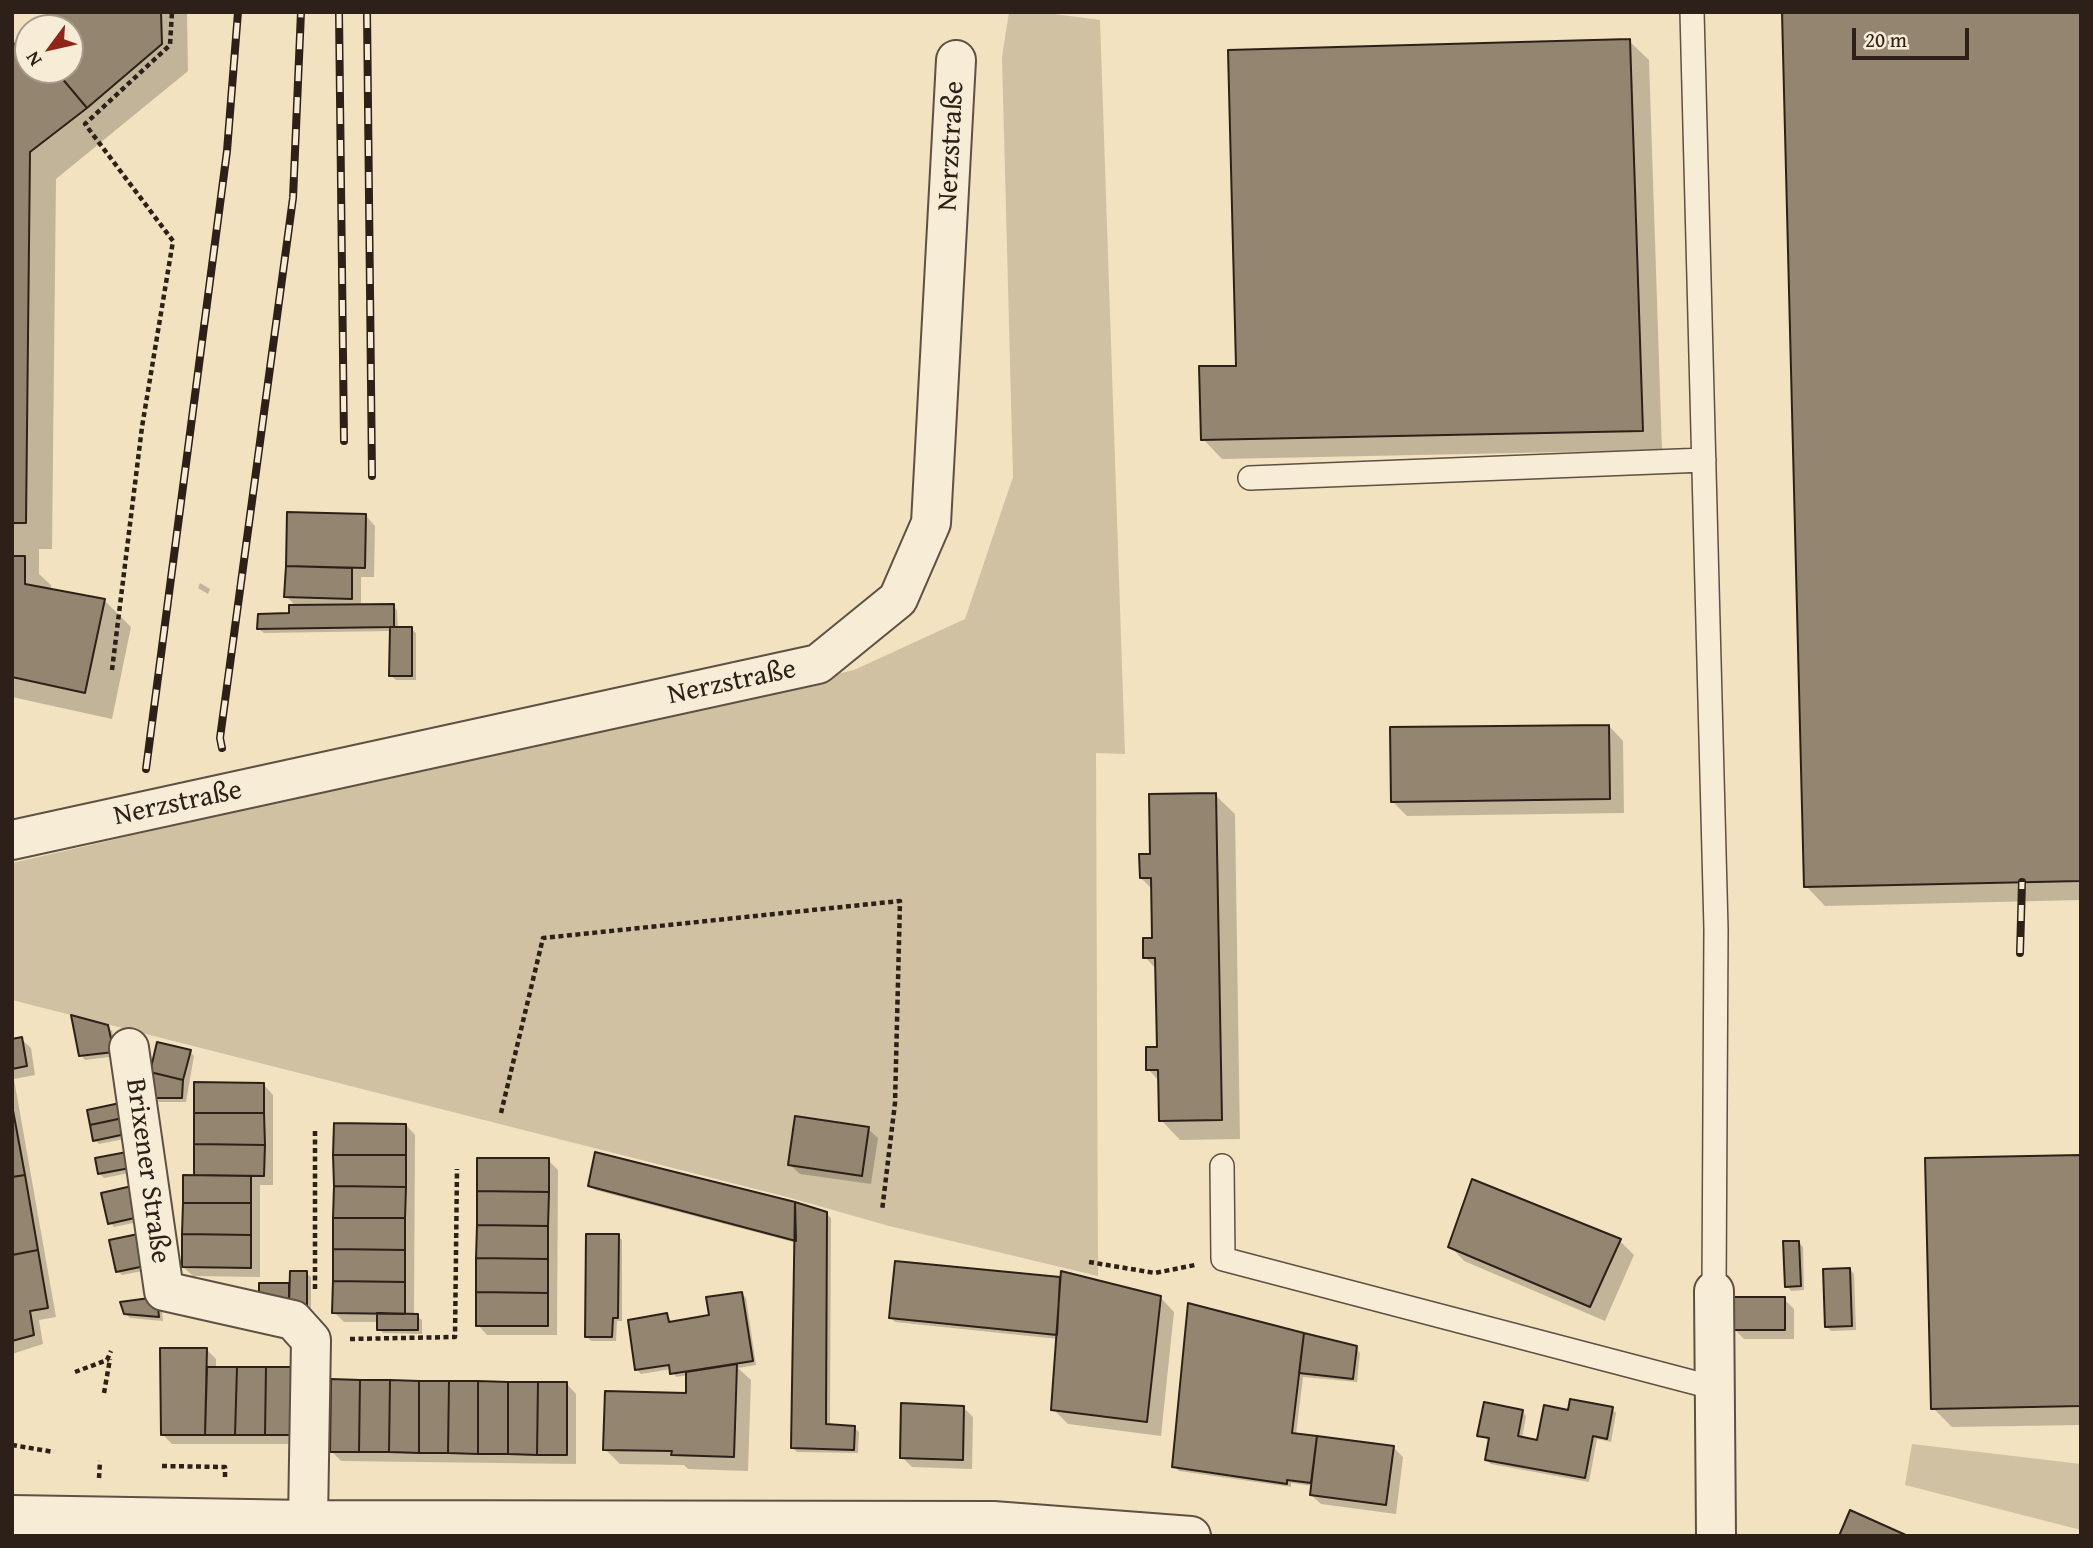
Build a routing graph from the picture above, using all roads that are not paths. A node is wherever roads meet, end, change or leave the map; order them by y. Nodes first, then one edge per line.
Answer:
1 (1692, 12) edge
2 (956, 60) dead end
3 (1704, 460) junction
4 (1250, 478) dead end
5 (12, 840) edge
6 (129, 1048) dead end
7 (1222, 1166) dead end
8 (1714, 1291) joint
9 (1715, 1388) junction
10 (12, 1515) edge
11 (308, 1520) junction
12 (1191, 1536) edge
13 (1716, 1536) edge

1 - 3 lane
2 - 5 street, Nerzstraße
3 - 4 lane
3 - 8 lane
6 - 11 street, Brixener Straße
7 - 9 lane
8 - 9 street
9 - 13 street
10 - 11 street
11 - 12 street

